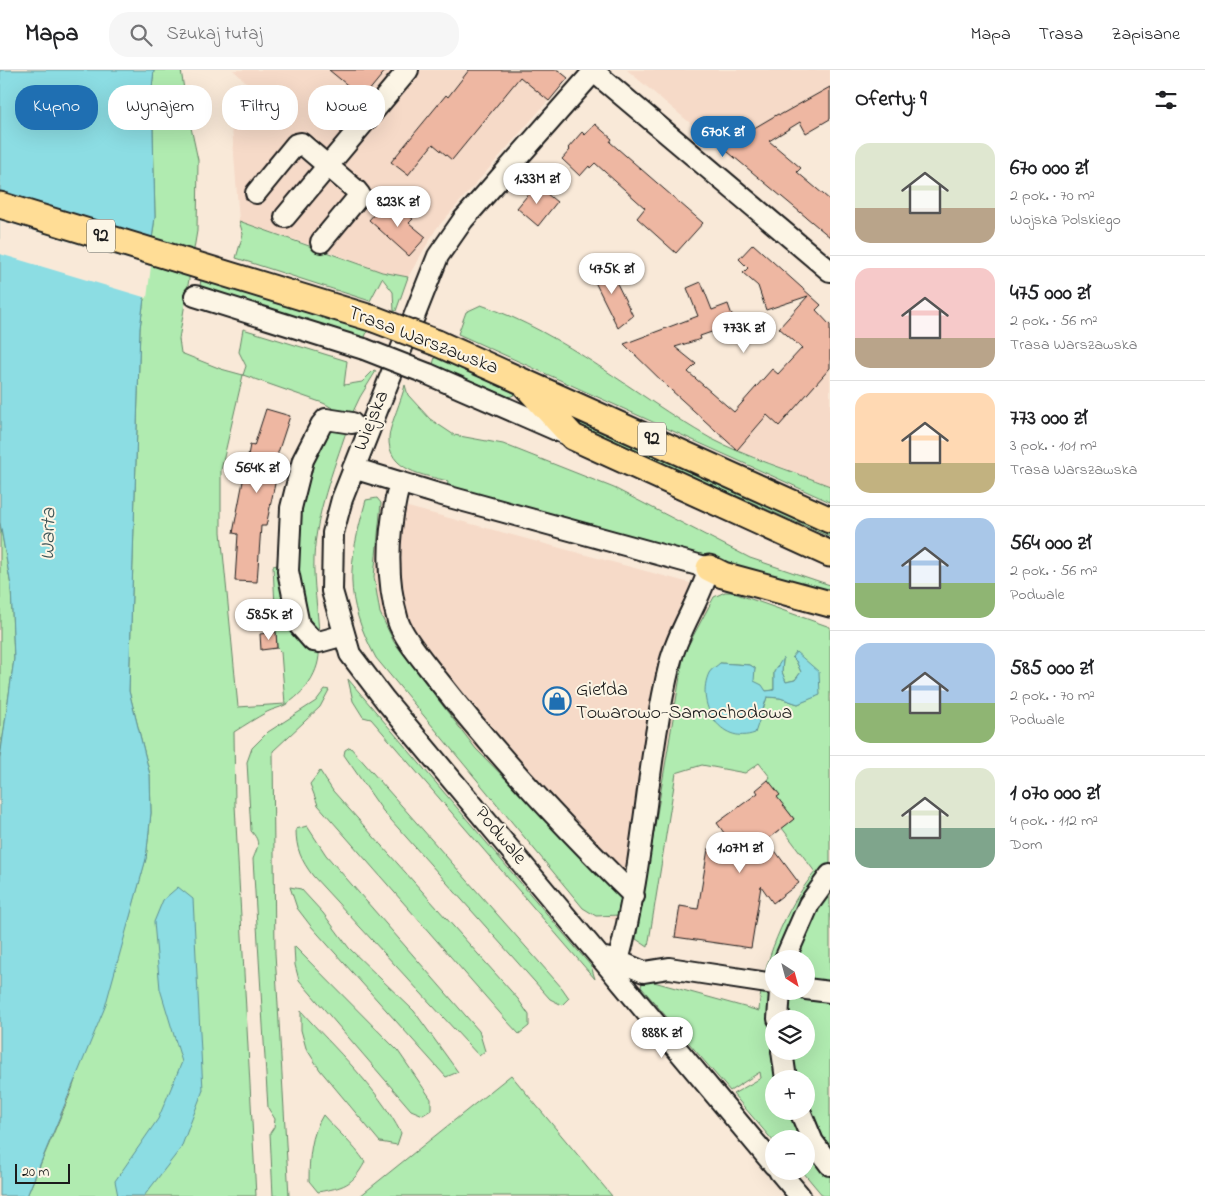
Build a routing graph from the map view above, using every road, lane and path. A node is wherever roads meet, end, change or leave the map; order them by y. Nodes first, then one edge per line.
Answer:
1 (408, 70) edge
2 (593, 71) edge
3 (329, 166) junction
4 (256, 193) dead end
5 (0, 205) edge
6 (285, 217) dead end
7 (321, 242) dead end
8 (830, 271) edge
9 (195, 296) dead end
10 (520, 379) junction
11 (513, 410) junction
12 (548, 410) junction
13 (591, 411) junction
14 (352, 423) dead end
15 (574, 438) junction
16 (353, 468) junction
17 (400, 482) junction
18 (830, 520) edge
19 (830, 554) edge
20 (709, 568) junction
21 (830, 604) edge
22 (344, 634) junction
23 (830, 875) edge
24 (634, 896) junction
25 (789, 950) edge
26 (609, 959) junction
27 (765, 983) edge
28 (815, 990) edge
29 (830, 992) edge
30 (804, 1120) edge
31 (765, 1154) edge
32 (830, 1164) edge
33 (787, 1180) edge
34 (800, 1196) edge

1 - 3 street
2 - 8 street
2 - 16 street, Wiejska
3 - 4 street
3 - 6 street
3 - 7 street
5 - 10 main road, Trasa Warszawska / 92, bridge
9 - 11 street, Trasa Warszawska / 92, bridge
10 - 12 main road
10 - 13 main road, Trasa Warszawska / 92
11 - 12 street
11 - 15 street, Trasa Warszawska / 92
12 - 13 street
12 - 15 main road
13 - 18 main road, Trasa Warszawska / 92
14 - 22 street
15 - 19 main road, Trasa Warszawska / 92
16 - 17 street, Wiejska
16 - 22 street, Podwale
17 - 20 street, Wiejska
17 - 24 street
20 - 21 main road
20 - 24 street
22 - 26 street, Podwale
23 - 25 street
24 - 26 street
26 - 27 street
26 - 31 street, Podwale
28 - 29 street
30 - 32 street
33 - 34 street

